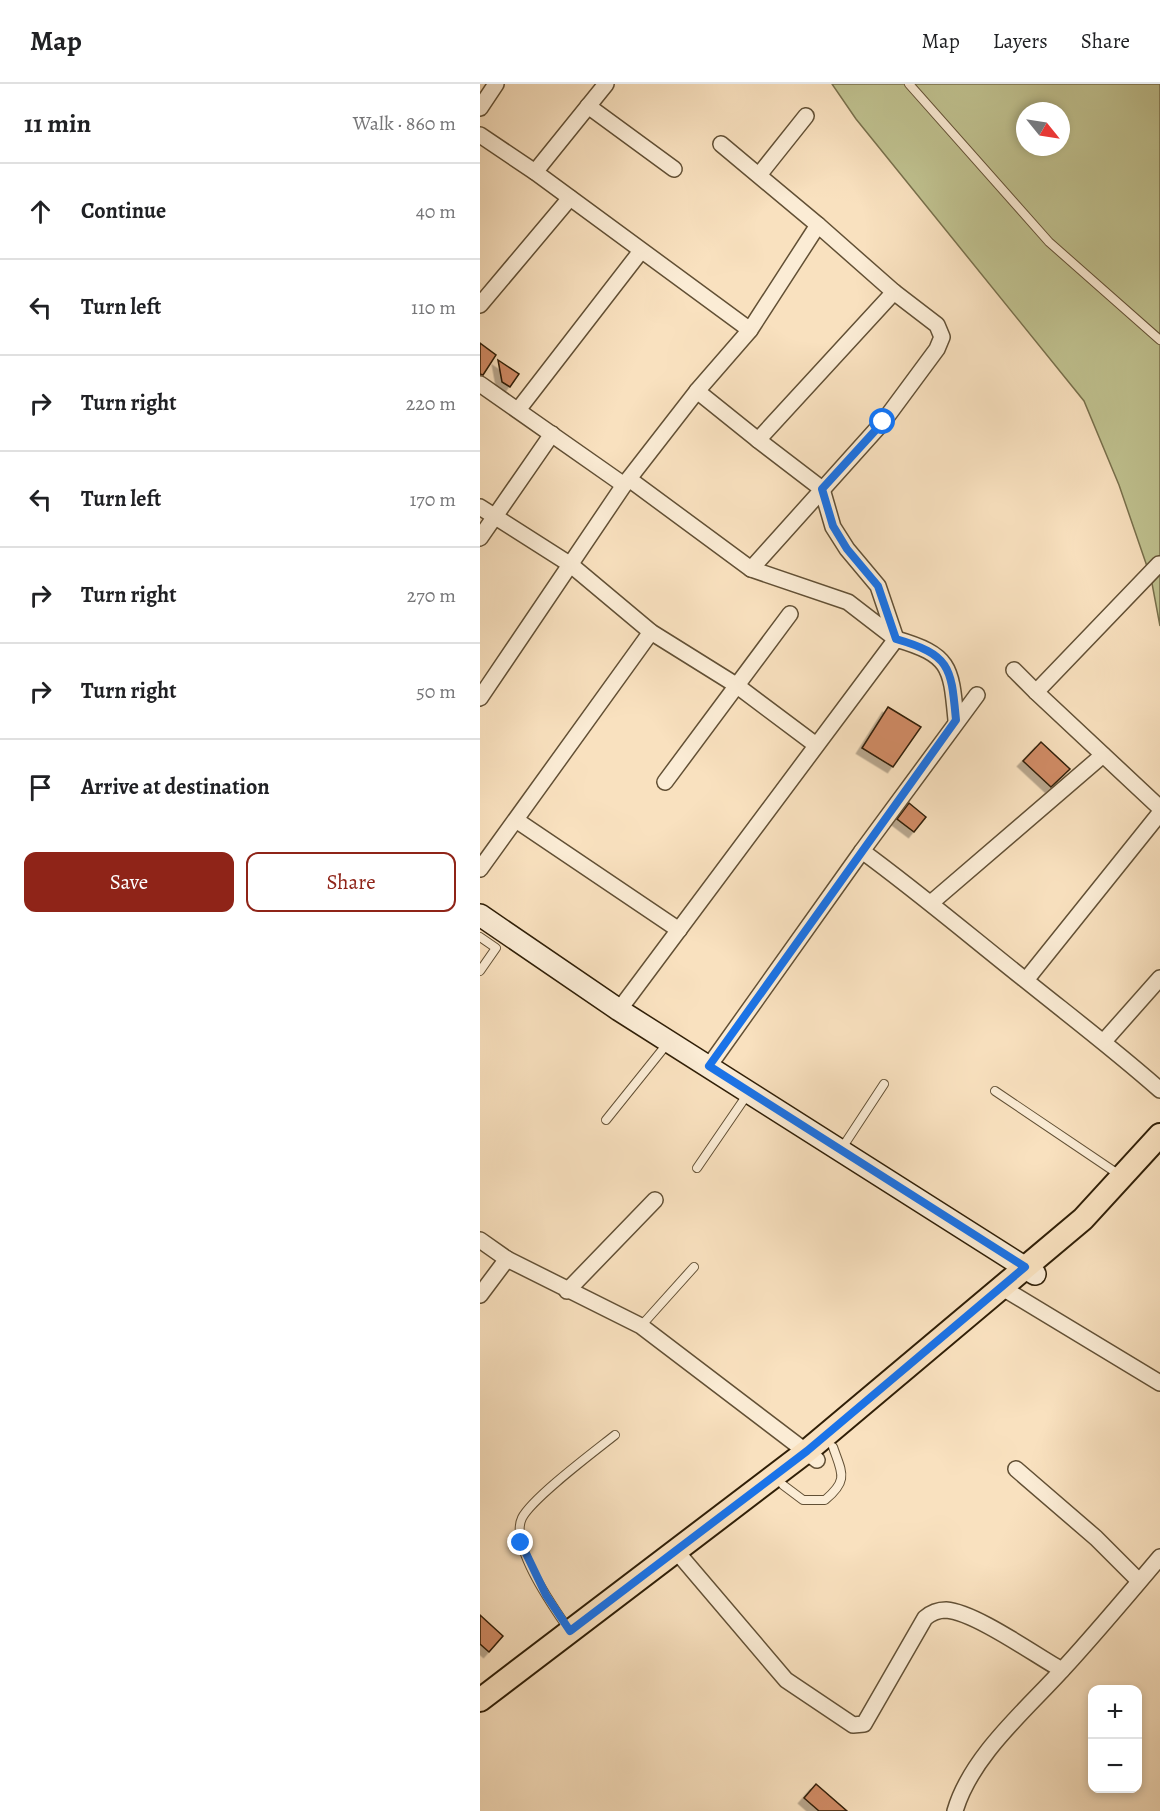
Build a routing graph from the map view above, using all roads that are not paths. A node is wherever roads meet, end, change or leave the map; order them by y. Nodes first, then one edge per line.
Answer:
1 (496, 84) edge
2 (606, 84) edge
3 (909, 84) edge
4 (588, 106) junction
5 (480, 108) edge
6 (806, 116) dead end
7 (480, 135) edge
8 (721, 144) dead end
9 (674, 168) dead end
10 (535, 172) junction
11 (759, 175) junction
12 (570, 198) junction
13 (818, 225) junction
14 (641, 251) junction
15 (894, 292) junction
16 (480, 305) edge
17 (750, 330) junction
18 (1160, 340) edge
19 (480, 384) edge
20 (697, 391) junction
21 (518, 410) junction
22 (552, 434) junction
23 (758, 440) junction
24 (626, 482) junction
25 (822, 489) junction
26 (480, 507) edge
27 (495, 519) junction
28 (480, 538) edge
29 (1159, 564) edge
30 (571, 565) junction
31 (751, 569) junction
32 (789, 614) dead end
33 (651, 632) junction
34 (896, 639) junction
35 (1014, 670) dead end
36 (736, 685) junction
37 (1036, 692) junction
38 (977, 695) dead end
39 (480, 698) edge
40 (956, 720) junction
41 (816, 745) junction
42 (1103, 755) junction
43 (665, 782) dead end
44 (1160, 808) edge
45 (1160, 813) edge
46 (516, 820) junction
47 (862, 851) junction
48 (480, 869) edge
49 (932, 902) junction
50 (480, 915) edge
51 (679, 930) junction
52 (480, 938) edge
53 (480, 971) edge
54 (1160, 978) edge
55 (1026, 980) junction
56 (619, 1010) junction
57 (1105, 1040) junction
58 (669, 1041) junction
59 (709, 1066) junction
60 (884, 1084) dead end
61 (1160, 1090) edge
62 (995, 1091) dead end
63 (749, 1092) junction
64 (606, 1120) dead end
65 (1160, 1135) edge
66 (840, 1150) junction
67 (1160, 1151) edge
68 (697, 1168) dead end
69 (1122, 1177) junction
70 (655, 1200) dead end
71 (480, 1240) edge
72 (507, 1259) junction
73 (694, 1267) dead end
74 (1030, 1270) junction
75 (567, 1291) junction
76 (1006, 1292) junction
77 (480, 1295) edge
78 (641, 1326) junction
79 (1160, 1383) edge
80 (615, 1434) dead end
81 (819, 1453) junction
82 (1016, 1469) dead end
83 (783, 1485) junction
84 (1160, 1557) edge
85 (683, 1559) junction
86 (1139, 1581) junction
87 (570, 1631) junction
88 (1062, 1670) junction
89 (483, 1692) edge
90 (480, 1714) edge
91 (955, 1811) edge

1 - 5 street
2 - 4 street
3 - 18 lane
4 - 9 street
4 - 10 street
6 - 11 street
7 - 10 street
8 - 11 street
10 - 12 street
11 - 13 street
12 - 14 street
12 - 16 street
13 - 15 street
13 - 17 street
14 - 17 street
14 - 21 street
15 - 23 street
15 - 25 street
17 - 20 street
19 - 21 street
20 - 23 street
20 - 24 street
21 - 22 street
22 - 24 street
22 - 27 street
23 - 25 street
24 - 30 street
24 - 31 street
25 - 31 street
25 - 34 street
26 - 27 street
27 - 28 street
27 - 30 street
29 - 37 street
30 - 33 street
30 - 39 street
31 - 34 street
32 - 36 street
33 - 36 street
33 - 46 street
34 - 40 street
34 - 41 street
35 - 37 street
36 - 41 street
36 - 43 street
37 - 42 street
38 - 40 street
40 - 47 street
41 - 51 street
42 - 44 street
42 - 49 street
45 - 55 street
46 - 48 street
46 - 51 street
47 - 49 street
47 - 59 street
49 - 55 street
50 - 56 street
51 - 56 street
52 - 53 lane
54 - 57 street
55 - 57 street
56 - 58 street
57 - 61 street
58 - 59 street
58 - 64 lane
59 - 63 street
60 - 66 lane
62 - 69 lane
63 - 66 street
63 - 68 lane
65 - 69 main road
66 - 74 street
67 - 74 main road
69 - 74 main road
70 - 75 street
71 - 72 street
72 - 75 street
72 - 77 street
73 - 78 lane
74 - 76 main road
75 - 78 street
76 - 79 street
76 - 81 main road
78 - 81 street
80 - 87 lane
81 - 83 main road
81 - 83 lane
81 - 87 main road
82 - 86 street
83 - 85 main road
84 - 86 street
85 - 88 street
85 - 90 main road
86 - 88 street
87 - 89 main road
88 - 91 street

